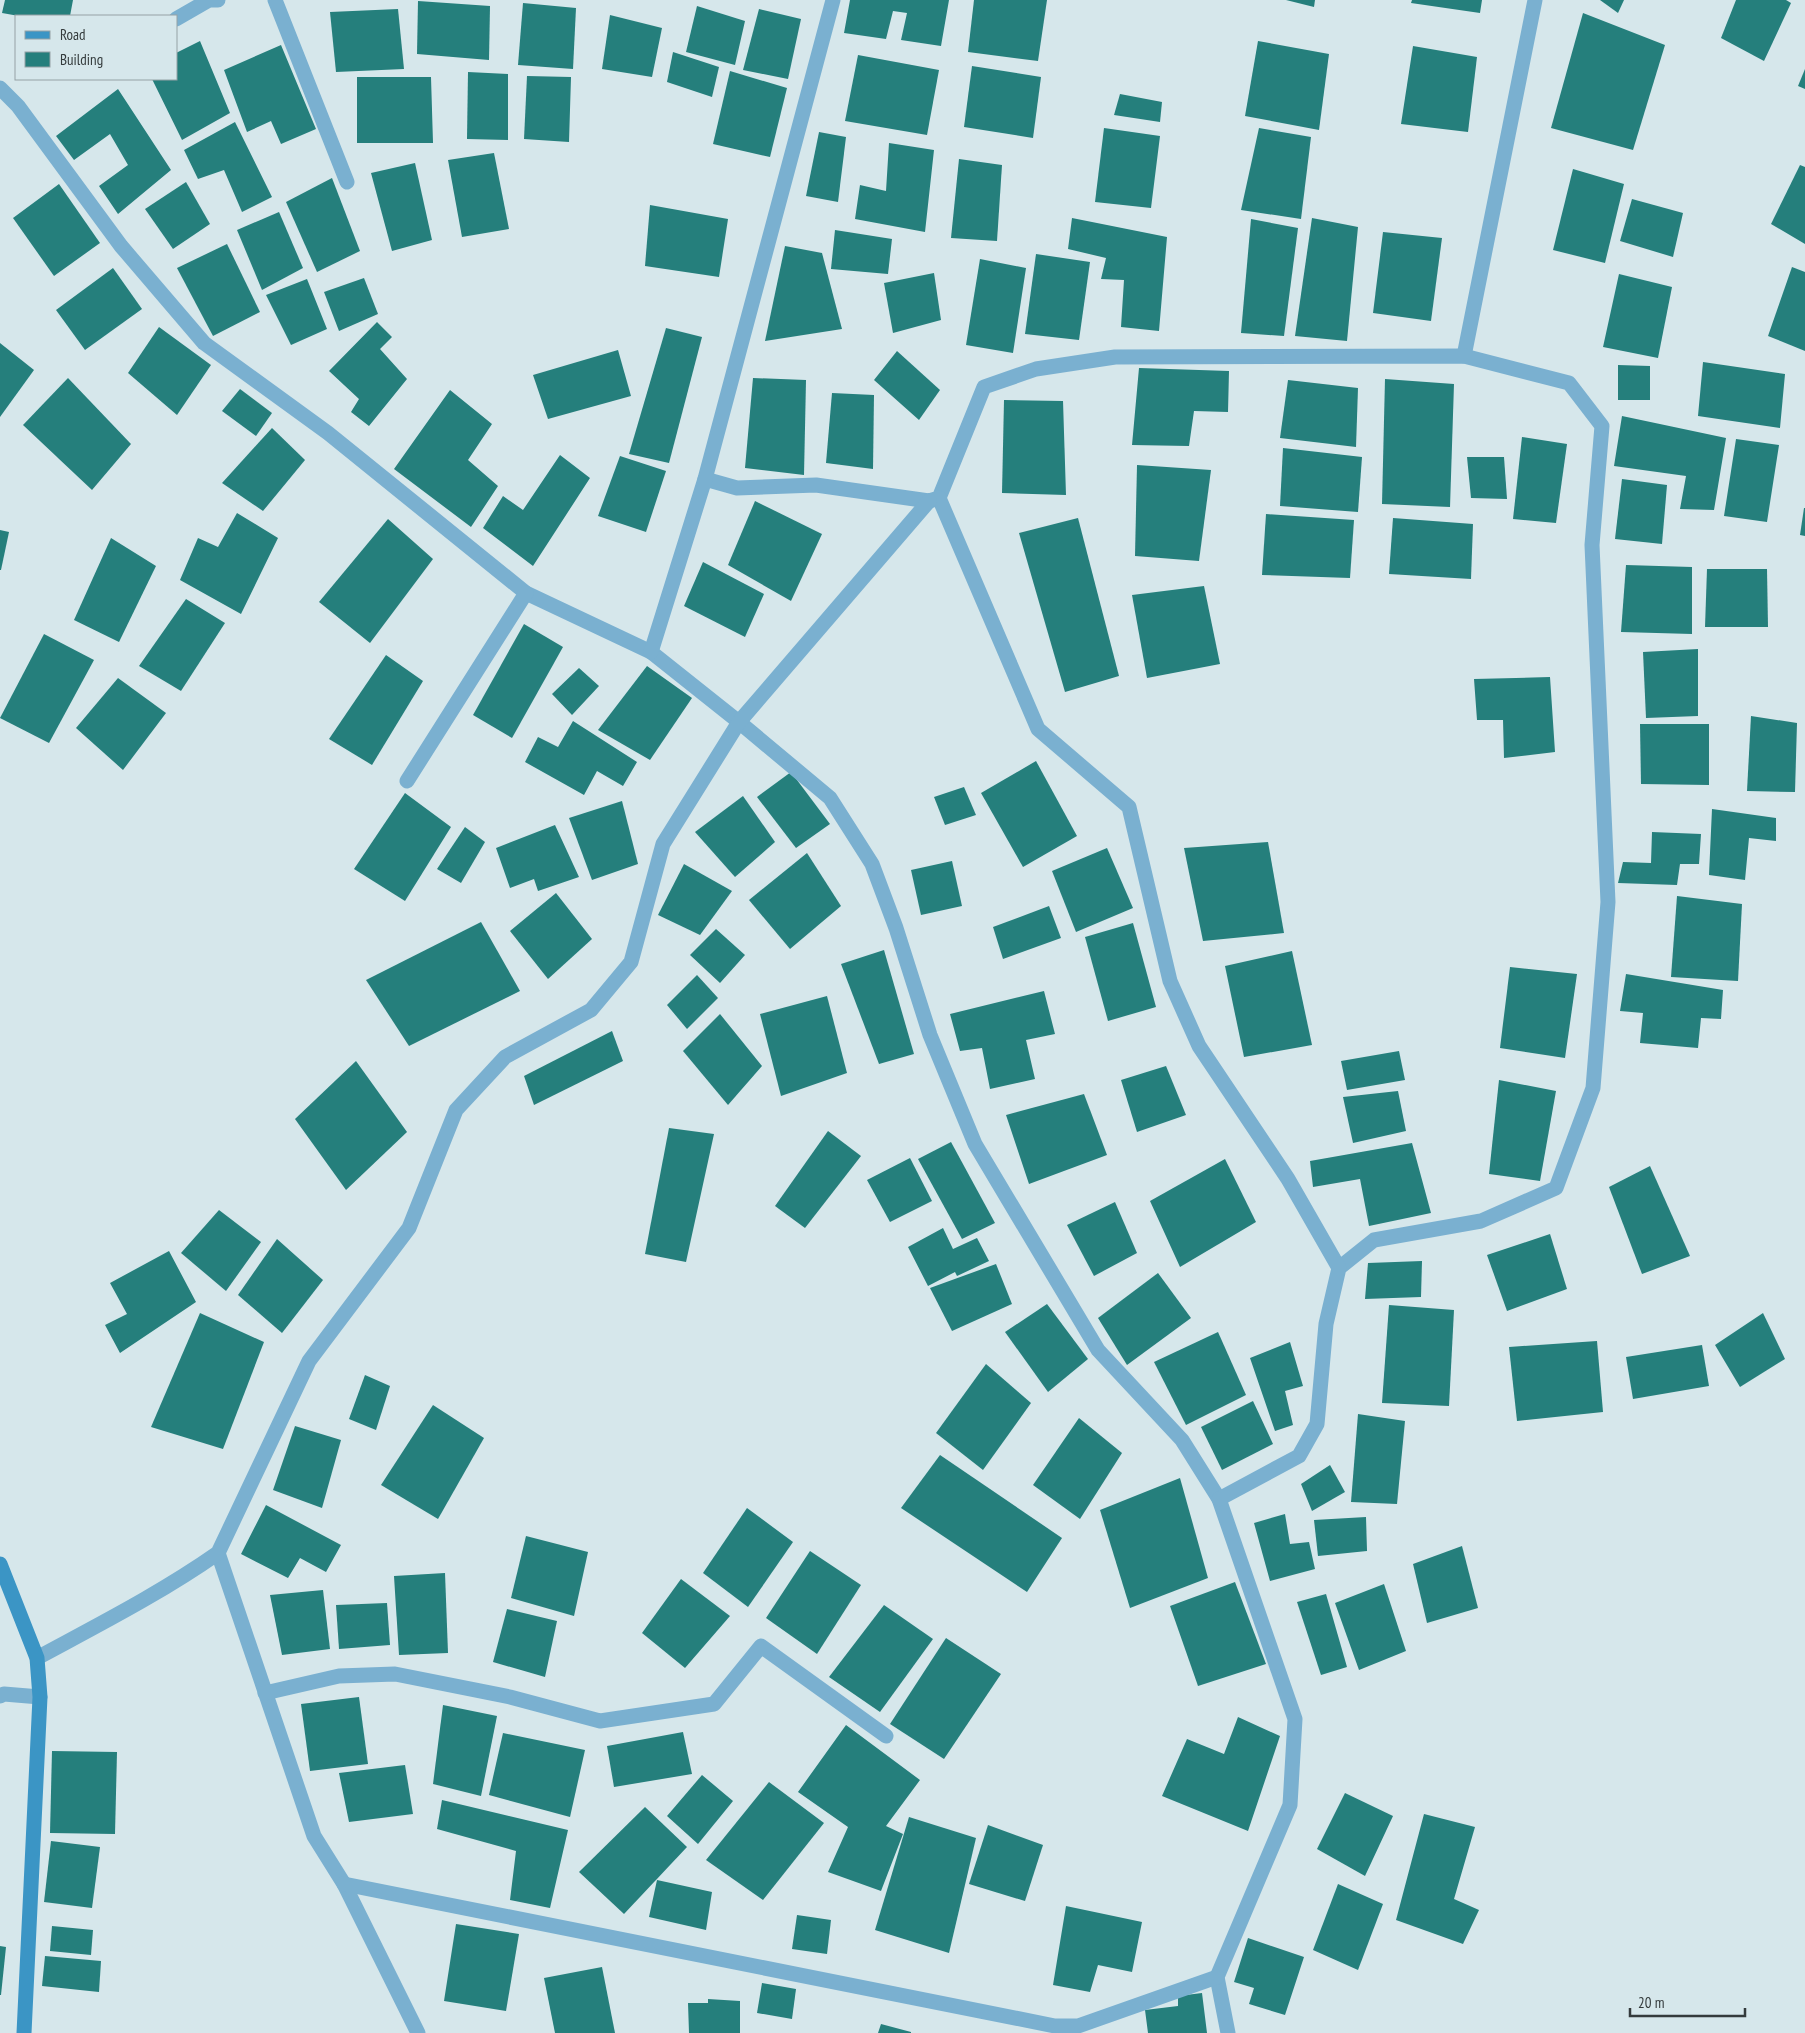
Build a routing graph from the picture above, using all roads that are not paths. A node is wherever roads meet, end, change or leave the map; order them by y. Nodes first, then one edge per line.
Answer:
1 (218, 0) edge
2 (275, 0) edge
3 (833, 0) edge
4 (1535, 0) edge
5 (178, 18) edge
6 (0, 88) edge
7 (347, 182) dead end
8 (1464, 356) junction
9 (705, 479) junction
10 (934, 499) junction
11 (526, 592) junction
12 (651, 652) junction
13 (739, 722) junction
14 (407, 781) dead end
15 (1339, 1268) junction
16 (1220, 1499) junction
17 (218, 1553) junction
18 (0, 1564) edge
19 (37, 1658) junction
20 (265, 1693) junction
21 (0, 1696) edge
22 (40, 1698) junction
23 (886, 1736) dead end
24 (344, 1884) junction
25 (1217, 1977) junction
26 (24, 2033) edge
27 (418, 2033) edge
28 (1228, 2033) edge

1 - 5 street
2 - 7 street
3 - 9 street
4 - 8 street
6 - 11 street
8 - 10 street
8 - 15 street
9 - 10 street
9 - 12 street
10 - 13 street
10 - 15 street
11 - 12 street
11 - 14 street
12 - 13 street
13 - 16 street
13 - 17 street
15 - 16 street
16 - 25 street
17 - 19 street
17 - 20 street
18 - 19 street
19 - 22 street
20 - 23 street
20 - 24 street
21 - 22 street
22 - 26 street
24 - 25 street
24 - 27 street
25 - 28 street

